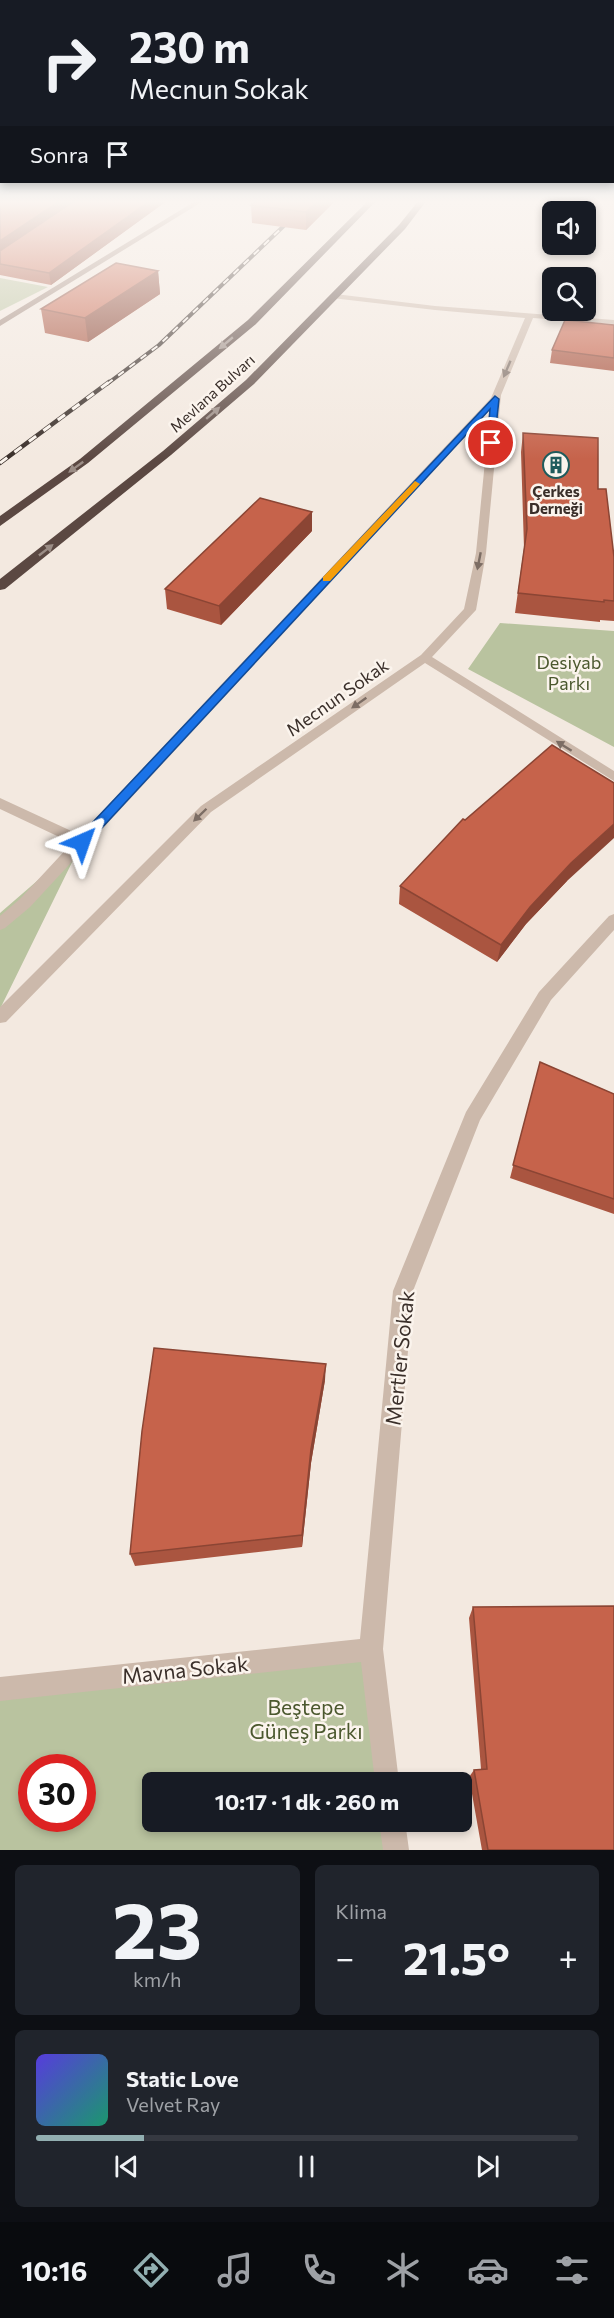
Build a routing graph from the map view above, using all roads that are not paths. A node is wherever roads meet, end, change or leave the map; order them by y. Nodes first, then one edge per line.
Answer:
1 (61, 286) edge
2 (288, 286) edge
3 (344, 286) edge
4 (335, 296) junction
5 (530, 316) junction
6 (614, 322) edge
7 (0, 324) edge
8 (495, 399) junction
9 (0, 522) edge
10 (0, 586) edge
11 (424, 658) junction
12 (614, 777) edge
13 (0, 803) edge
14 (82, 842) junction
15 (614, 920) edge
16 (0, 924) edge
17 (0, 1017) edge
18 (371, 1648) junction
19 (0, 1689) edge
20 (386, 1772) edge
21 (394, 1832) edge
22 (396, 1850) edge

1 - 7 street
2 -> 9 highway, Mevlana Bulvarı
3 - 4 highway, Mevlana Bulvarı
4 - 5 street
10 -> 4 highway, Mevlana Bulvarı
5 - 6 street
5 -> 8 street, Mecnun Sokak
8 -> 11 street, Mecnun Sokak
8 - 14 street
12 -> 11 street
11 -> 17 street, Mecnun Sokak
13 - 14 street
14 - 16 street
15 - 18 street, Mertler Sokak
18 - 19 street, Mavna Sokak
18 - 20 street, Mertler Sokak
21 - 22 street

